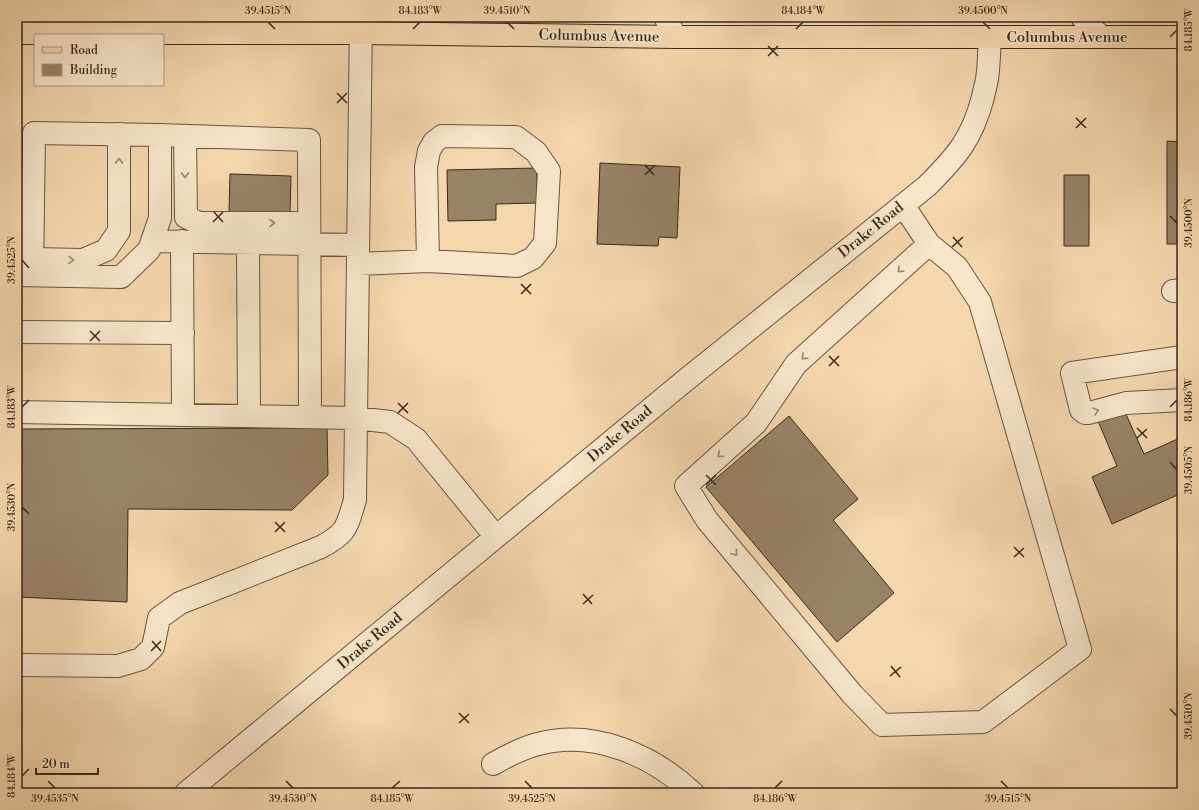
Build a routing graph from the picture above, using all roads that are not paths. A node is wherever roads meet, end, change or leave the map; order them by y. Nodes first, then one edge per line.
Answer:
1 (665, 17) edge
2 (1082, 17) edge
3 (361, 25) edge
4 (17, 33) edge
5 (676, 37) junction
6 (990, 37) junction
7 (1101, 37) junction
8 (1182, 37) edge
9 (119, 134) junction
10 (160, 135) junction
11 (185, 136) junction
12 (903, 205) junction
13 (310, 234) junction
14 (153, 241) junction
15 (182, 241) junction
16 (248, 243) junction
17 (930, 244) junction
18 (358, 254) junction
19 (428, 261) junction
20 (27, 270) edge
21 (17, 332) edge
22 (182, 333) junction
23 (1182, 356) edge
24 (1182, 400) edge
25 (17, 412) edge
26 (183, 415) junction
27 (249, 416) junction
28 (310, 417) junction
29 (356, 418) junction
30 (496, 537) junction
31 (17, 665) edge
32 (493, 764) dead end
33 (186, 793) edge
34 (693, 793) edge

1 - 5 street
2 - 7 street
3 - 4 main road, Columbus Avenue
3 - 5 main road, Columbus Avenue
3 - 18 street
5 - 6 main road, Columbus Avenue
6 - 7 main road, Columbus Avenue
6 - 12 street, Drake Road
7 - 8 main road, Columbus Avenue
9 - 10 street
20 -> 9 street
9 - 20 street
10 - 11 street
10 - 14 street
11 -> 13 street
11 - 13 street
12 - 17 street
12 - 30 street, Drake Road
13 - 16 street
13 - 18 street
13 - 28 street
14 - 15 street
14 - 20 street
15 - 16 street
15 - 22 street
16 - 27 street
17 -> 17 street
18 - 19 street
18 - 29 street
19 - 19 street
21 - 22 street
22 - 26 street
23 -> 24 street
25 - 26 street
26 - 27 street
27 - 28 street
28 - 29 street
29 - 30 street
29 - 31 street
30 - 33 street, Drake Road
32 - 34 street

